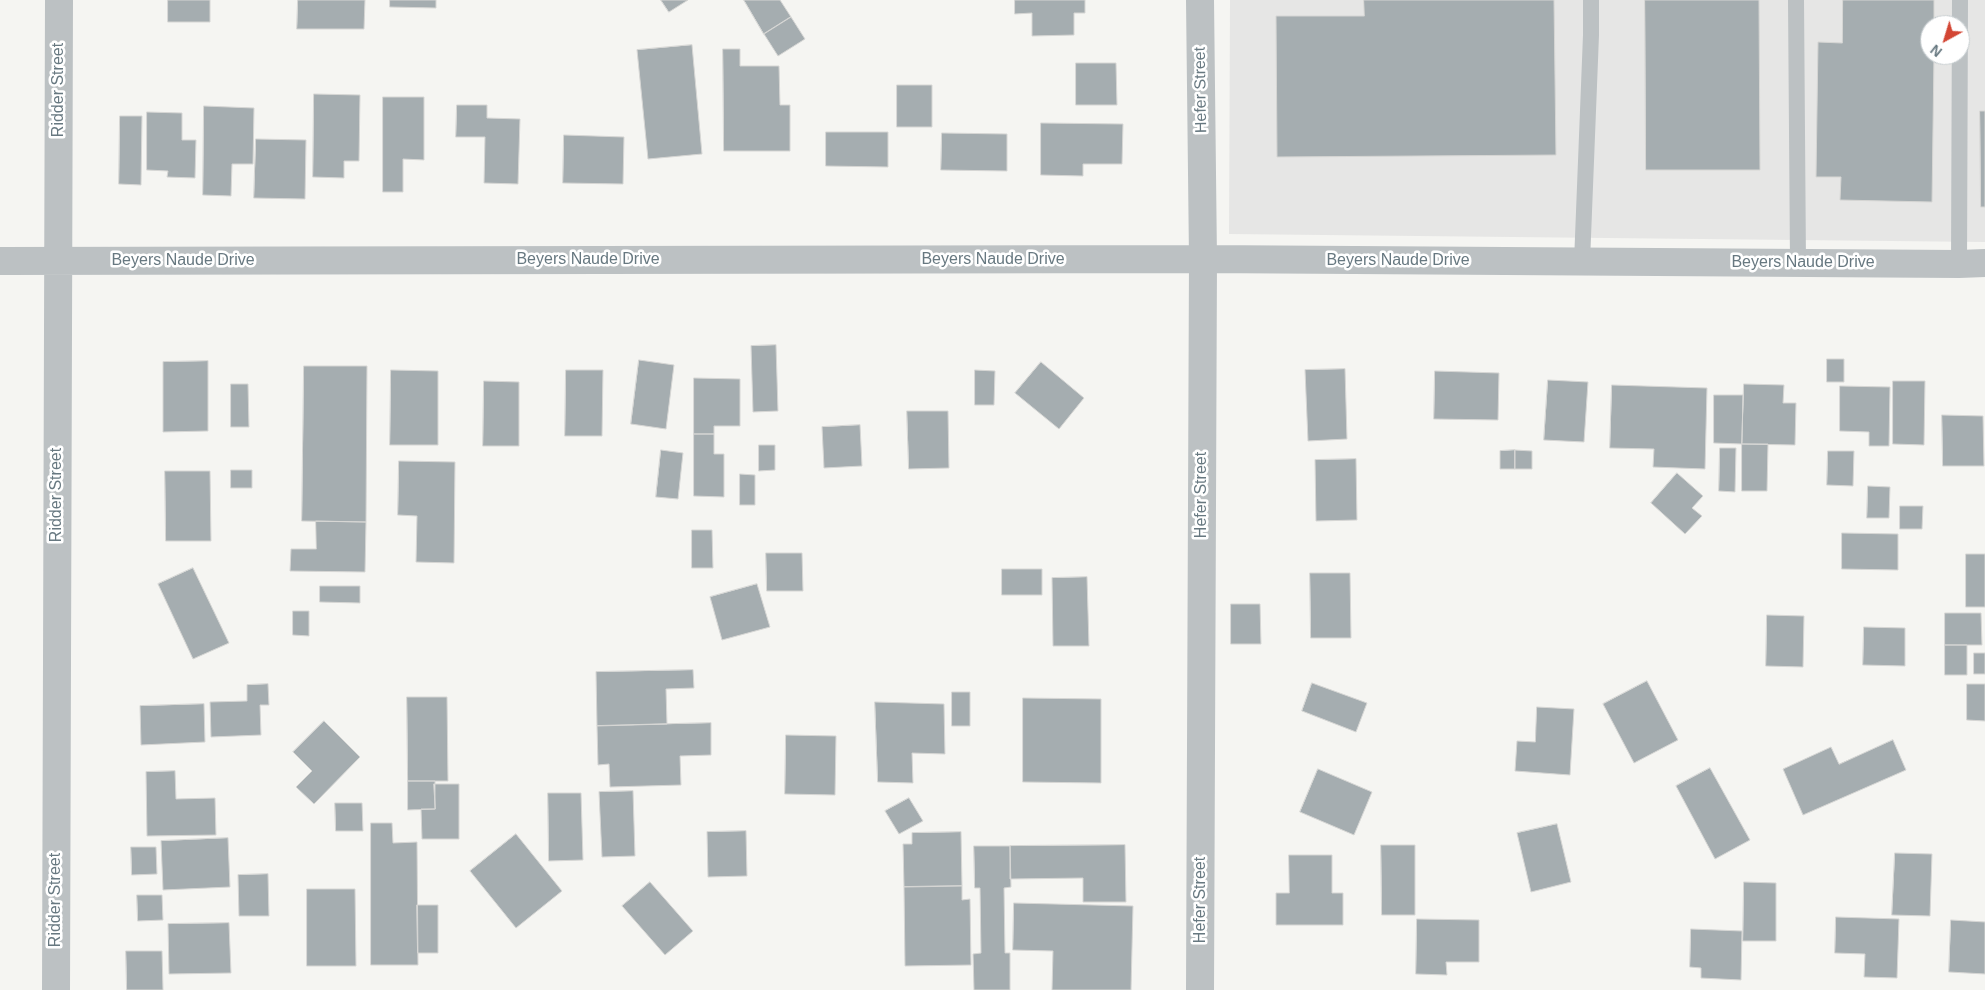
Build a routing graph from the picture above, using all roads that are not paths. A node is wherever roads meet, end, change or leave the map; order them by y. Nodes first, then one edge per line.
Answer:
1 (60, 0) edge
2 (1200, 0) edge
3 (1591, 0) edge
4 (1796, 0) edge
5 (1960, 0) edge
6 (1203, 259) junction
7 (0, 261) edge
8 (58, 261) junction
9 (1582, 262) junction
10 (1798, 263) junction
11 (1972, 264) edge
12 (56, 990) edge
13 (1200, 990) edge

1 - 8 street, Ridder Street
2 - 6 street, Hefer Street
3 - 9 lane
4 - 10 lane
5 - 11 lane
6 - 8 street, Beyers Naude Drive
6 - 9 street, Beyers Naude Drive
6 - 13 street, Hefer Street
7 - 8 street, Beyers Naude Drive
8 - 12 street, Ridder Street
9 - 10 street, Beyers Naude Drive
10 - 11 street, Beyers Naude Drive

